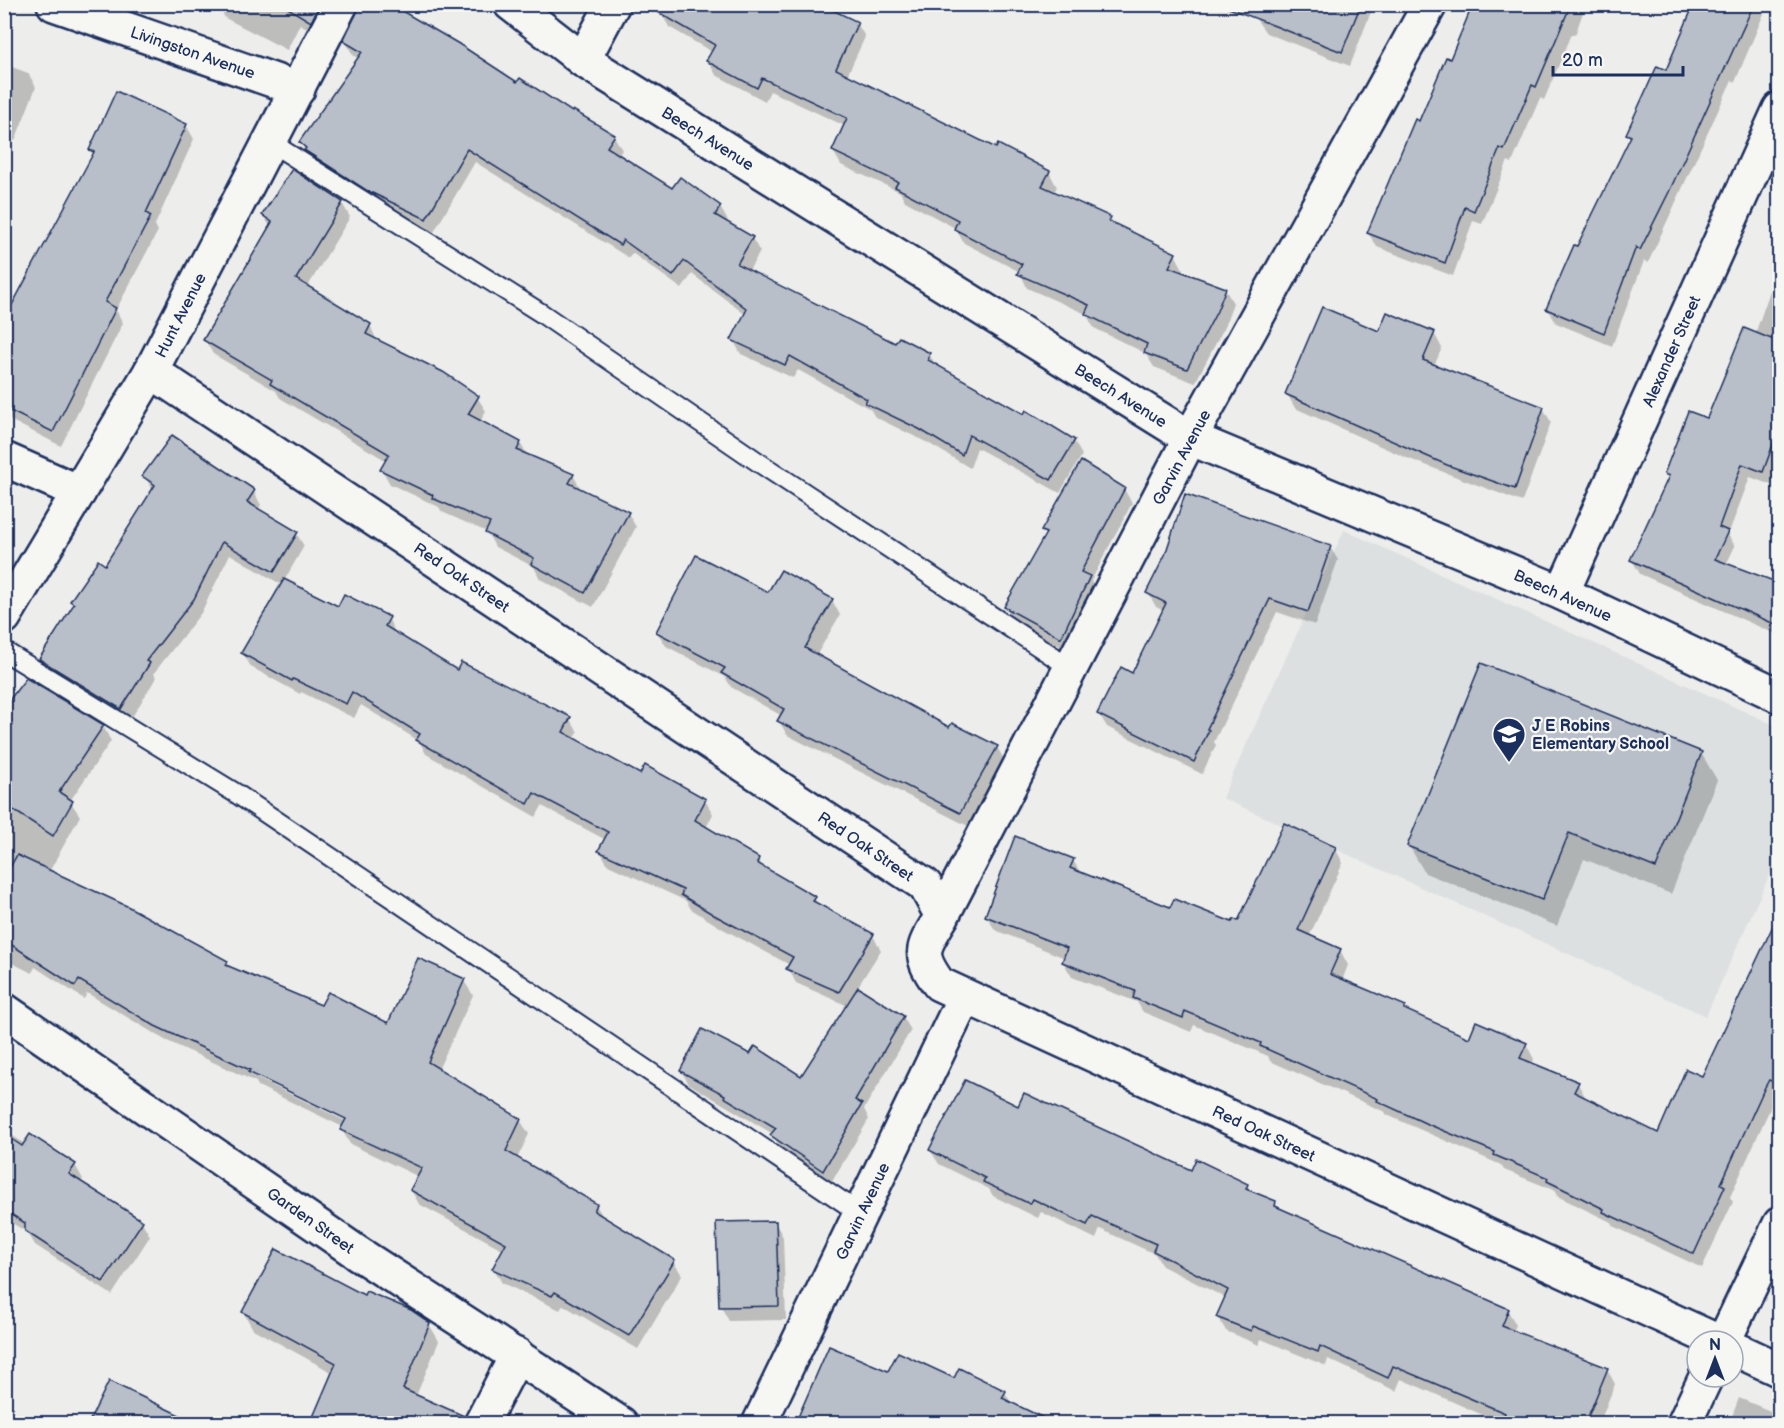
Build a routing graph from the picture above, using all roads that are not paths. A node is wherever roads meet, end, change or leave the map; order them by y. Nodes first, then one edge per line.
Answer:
1 (54, 4) edge
2 (341, 4) edge
3 (511, 4) edge
4 (613, 4) edge
5 (1430, 4) edge
6 (583, 60) junction
7 (298, 88) junction
8 (1779, 109) edge
9 (270, 141) junction
10 (151, 371) junction
11 (1190, 438) junction
12 (4, 459) edge
13 (79, 492) junction
14 (1562, 593) junction
15 (4, 617) edge
16 (4, 651) edge
17 (1071, 668) junction
18 (1779, 696) edge
19 (942, 916) junction
20 (964, 998) junction
21 (4, 1010) edge
22 (861, 1214) junction
23 (1779, 1224) edge
24 (1691, 1329) edge
25 (1730, 1329) edge
26 (1745, 1354) edge
27 (518, 1355) junction
28 (1779, 1370) edge
29 (1700, 1389) edge
30 (481, 1424) edge
31 (621, 1424) edge
32 (759, 1424) edge
33 (1684, 1424) edge

1 - 7 street, Livingston Avenue
2 - 7 street, Hunt Avenue
3 - 6 street, Beech Avenue
4 - 6 street
5 - 11 street, Garvin Avenue
6 - 11 street, Beech Avenue
7 - 9 street, Hunt Avenue
8 - 14 street, Alexander Street
9 - 10 street, Hunt Avenue
9 - 17 lane
10 - 13 street, Hunt Avenue
10 - 19 street, Red Oak Street
11 - 14 street, Beech Avenue
11 - 17 street, Garvin Avenue
12 - 13 street
13 - 15 street, Hunt Avenue
14 - 18 street, Beech Avenue
16 - 22 lane
17 - 19 street, Garvin Avenue
19 - 20 street, Red Oak Street
20 - 22 street, Garvin Avenue
20 - 24 street, Red Oak Street
21 - 27 street, Garden Street
22 - 32 street, Garvin Avenue
23 - 25 street
26 - 28 street
27 - 30 street
27 - 31 street, Garden Street
29 - 33 street

